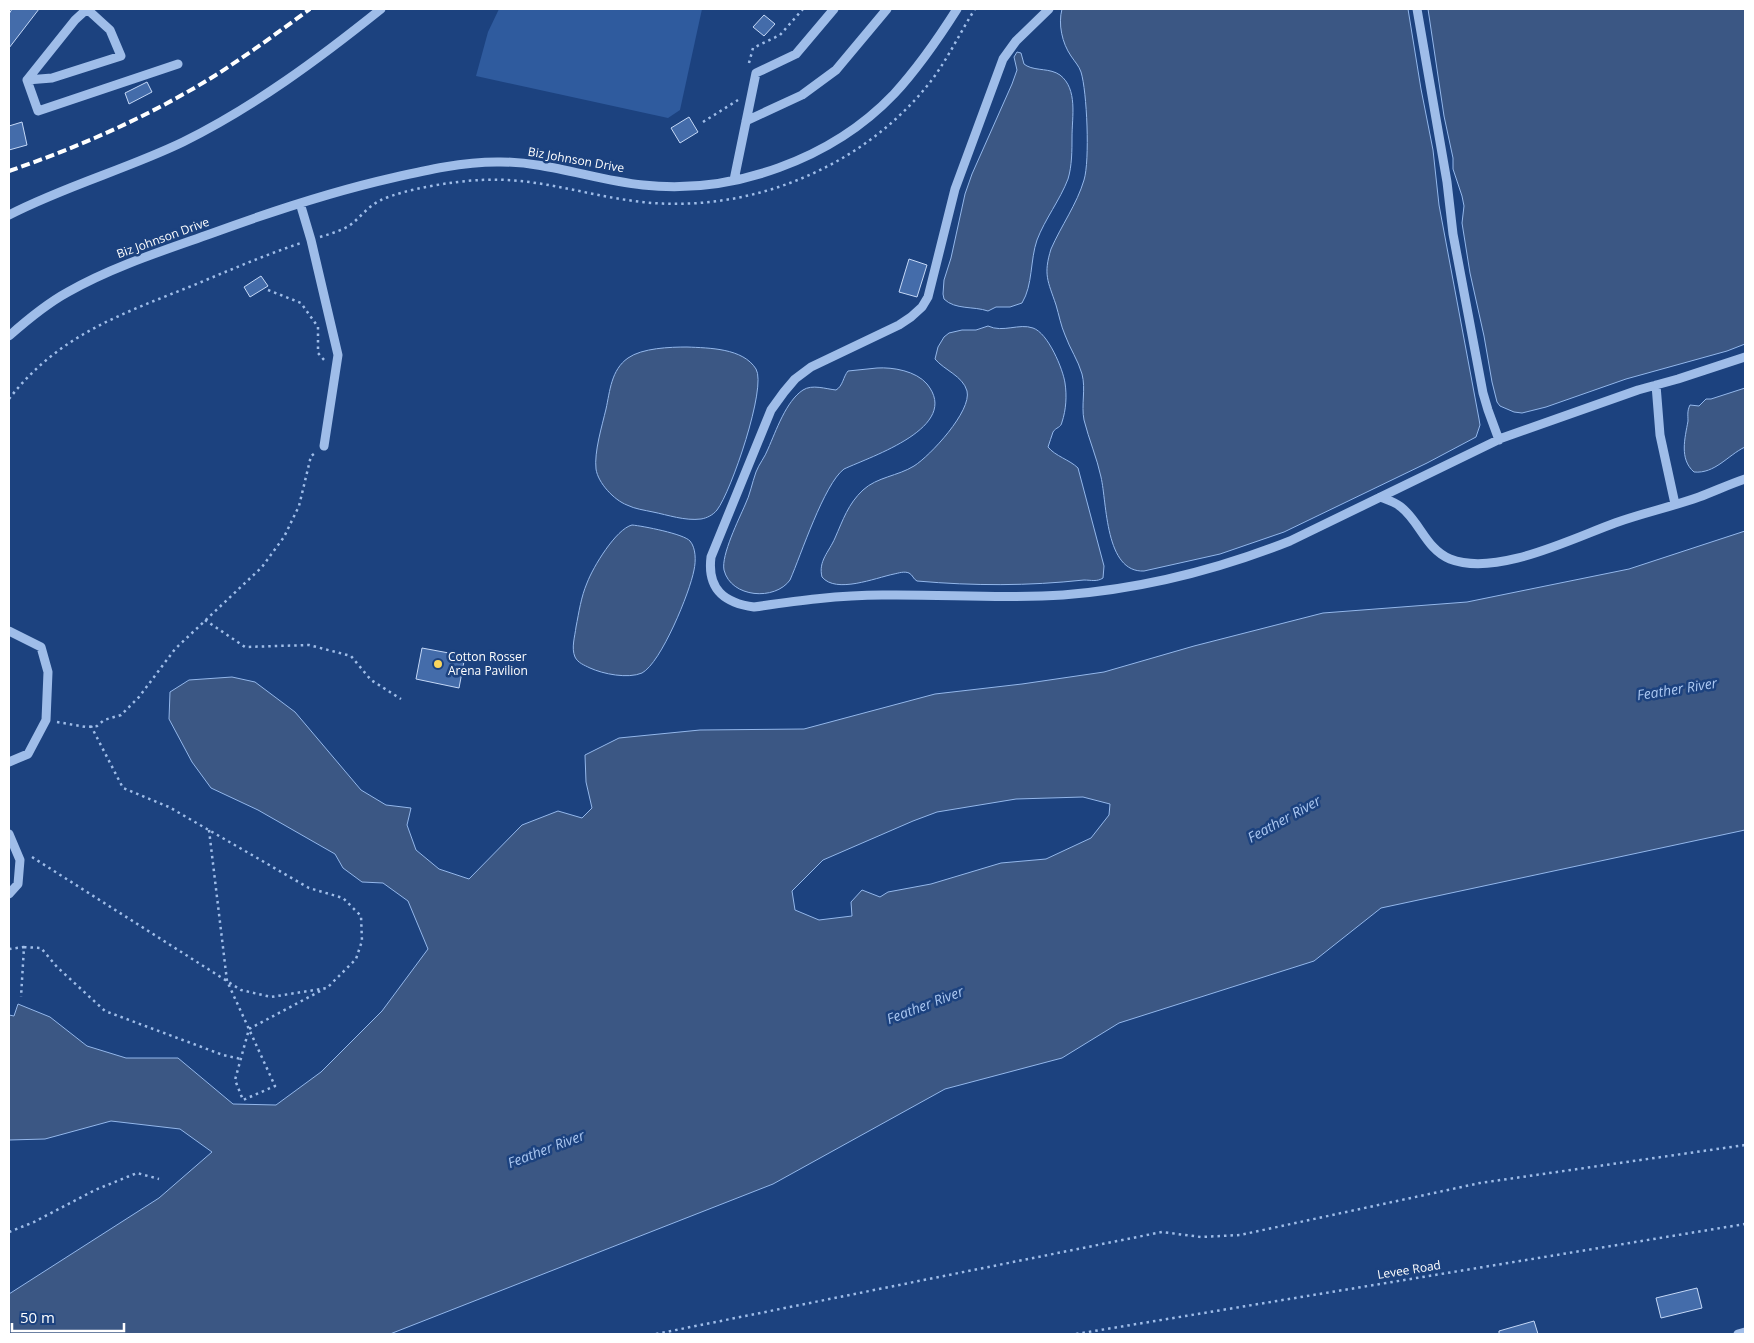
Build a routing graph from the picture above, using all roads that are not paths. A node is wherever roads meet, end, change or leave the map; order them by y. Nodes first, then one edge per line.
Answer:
1 (87, 9) edge
2 (380, 9) edge
3 (834, 9) edge
4 (887, 9) edge
5 (957, 9) edge
6 (1049, 9) edge
7 (1418, 9) edge
8 (178, 64) dead end
9 (27, 80) junction
10 (746, 121) junction
11 (734, 180) junction
12 (300, 203) junction
13 (9, 215) edge
14 (9, 336) edge
15 (1745, 357) edge
16 (1656, 385) junction
17 (1499, 440) junction
18 (324, 446) road end
19 (1745, 479) edge
20 (1380, 497) junction
21 (1675, 504) junction
22 (10, 633) edge
23 (9, 762) edge
24 (9, 834) edge
25 (9, 894) edge
26 (1745, 1332) edge
27 (1738, 1334) edge

1 - 9 street
1 - 9 street
2 - 13 street
3 - 10 street
4 - 10 street
5 - 11 street, Biz Johnson Drive
6 - 20 street
7 - 17 street
8 - 9 street
10 - 11 street
11 - 12 street, Biz Johnson Drive
12 - 14 street, Biz Johnson Drive
12 - 18 street
15 - 16 street
16 - 17 street
16 - 21 street
17 - 20 street
19 - 21 street
20 - 21 street
22 - 23 street
24 - 25 street
26 - 27 street

